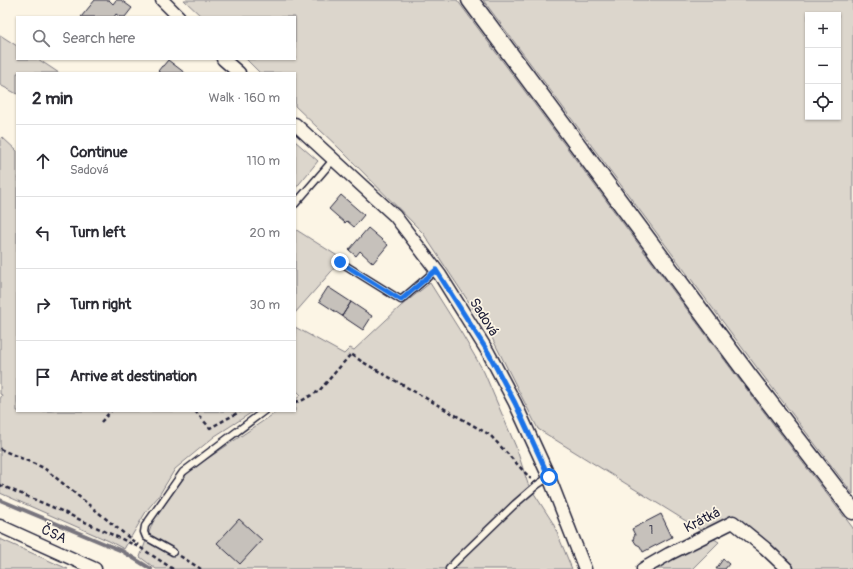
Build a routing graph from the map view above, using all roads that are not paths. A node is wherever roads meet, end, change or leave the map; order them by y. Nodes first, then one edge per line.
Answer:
1 (162, 0) edge
2 (470, 0) edge
3 (178, 16) edge
4 (224, 60) edge
5 (238, 72) edge
6 (296, 125) edge
7 (334, 159) junction
8 (296, 203) edge
9 (340, 262) dead end
10 (436, 270) junction
11 (263, 412) edge
12 (549, 477) junction
13 (853, 511) edge
14 (0, 526) edge
15 (173, 552) road end
16 (95, 569) edge
17 (449, 569) edge
18 (585, 569) edge
19 (643, 569) edge
20 (787, 569) edge

1 - 3 street
2 - 13 main road
4 - 5 street
6 - 7 street, Sadová
7 - 8 lane
7 - 10 street, Sadová
9 - 10 lane
10 - 12 street, Sadová
11 - 15 lane
12 - 17 lane
12 - 18 street, Sadová
14 - 16 street, ČSA
19 - 20 street, Krátká

